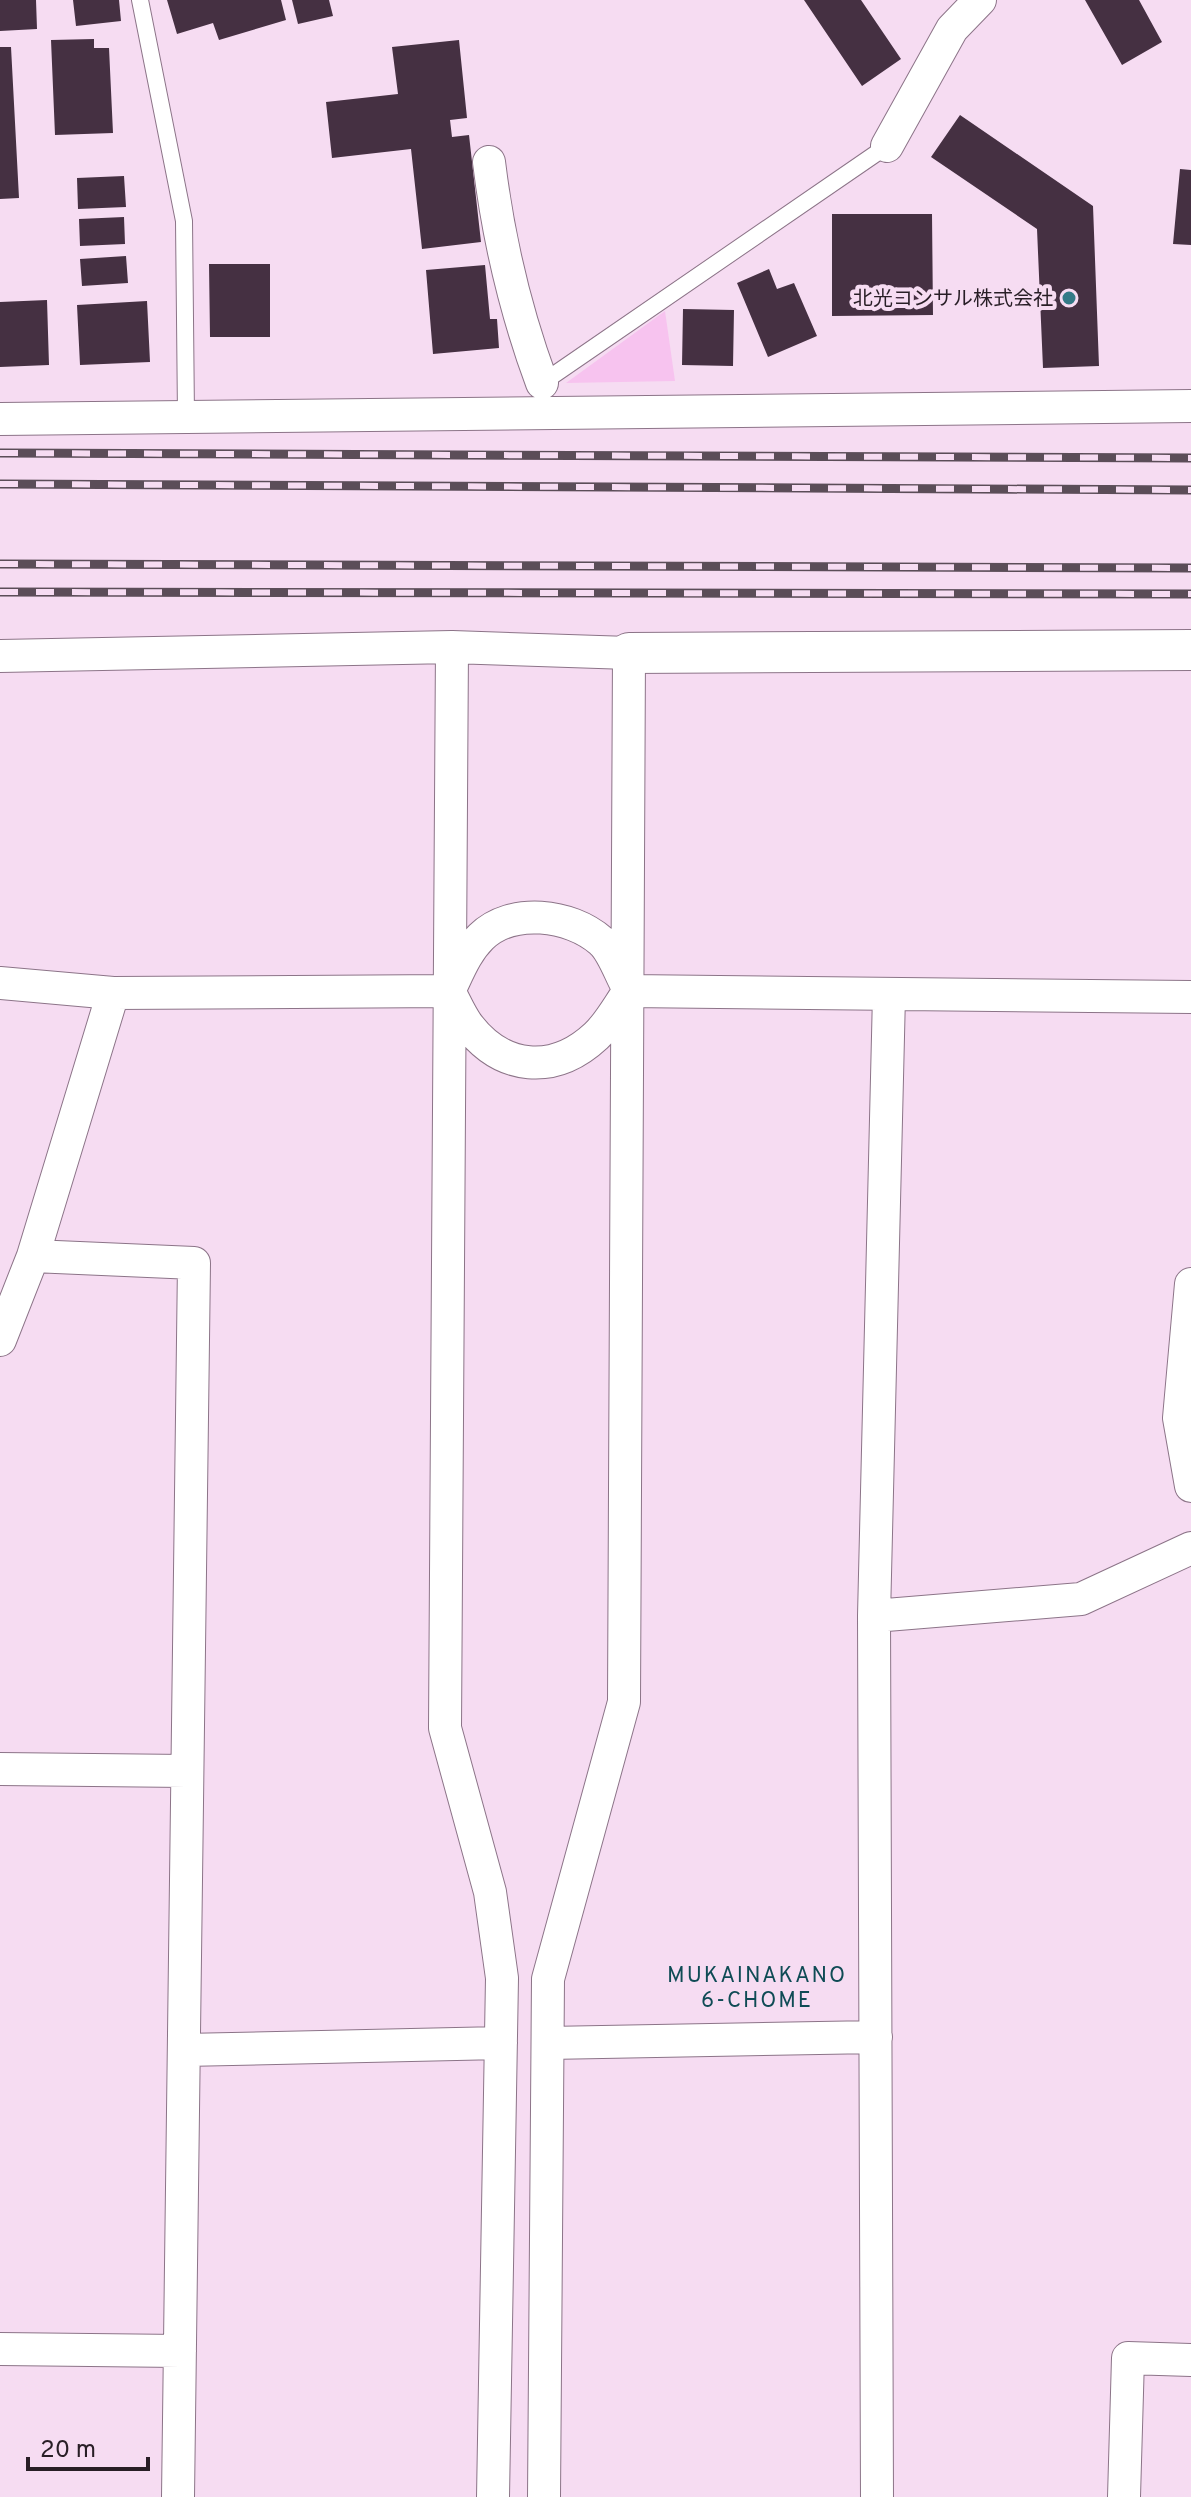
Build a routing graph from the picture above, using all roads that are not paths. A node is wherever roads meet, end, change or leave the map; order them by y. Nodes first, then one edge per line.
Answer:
1 (140, 0) edge
2 (980, 0) edge
3 (887, 146) joint
4 (489, 162) dead end
5 (541, 398) junction
6 (1191, 406) edge
7 (186, 416) junction
8 (0, 419) edge
9 (452, 647) junction
10 (1191, 650) edge
11 (629, 653) junction
12 (0, 656) edge
13 (0, 983) edge
14 (449, 991) junction
15 (629, 991) junction
16 (113, 993) junction
17 (889, 995) junction
18 (1191, 997) edge
19 (33, 1256) junction
20 (1191, 1284) edge
21 (0, 1340) edge
22 (1191, 1486) edge
23 (1191, 1548) edge
24 (874, 1616) junction
25 (0, 1769) edge
26 (186, 1771) junction
27 (876, 2037) junction
28 (501, 2043) junction
29 (548, 2043) junction
30 (184, 2050) junction
31 (0, 2349) edge
32 (180, 2351) junction
33 (1191, 2360) edge
34 (178, 2497) edge
35 (493, 2497) edge
36 (544, 2497) edge
37 (877, 2497) edge
38 (1124, 2497) edge

1 - 7 lane
2 - 3 street
3 - 5 lane
4 - 5 street
5 - 6 street
5 - 7 street
7 - 8 street
9 - 11 street
9 - 12 street
9 - 14 street
10 - 11 street
11 - 15 street
13 - 16 street
14 - 15 street
14 - 15 street
14 - 16 street
14 - 28 street
15 - 17 street
15 - 29 street
16 - 19 street
17 - 18 street
17 - 24 street
19 - 21 street
19 - 26 street
20 - 22 street
23 - 24 street
24 - 27 street
25 - 26 street
26 - 30 street
27 - 29 street
27 - 37 street
28 - 30 street
28 - 35 street
29 - 36 street
30 - 32 street
31 - 32 street
32 - 34 street
33 - 38 street

